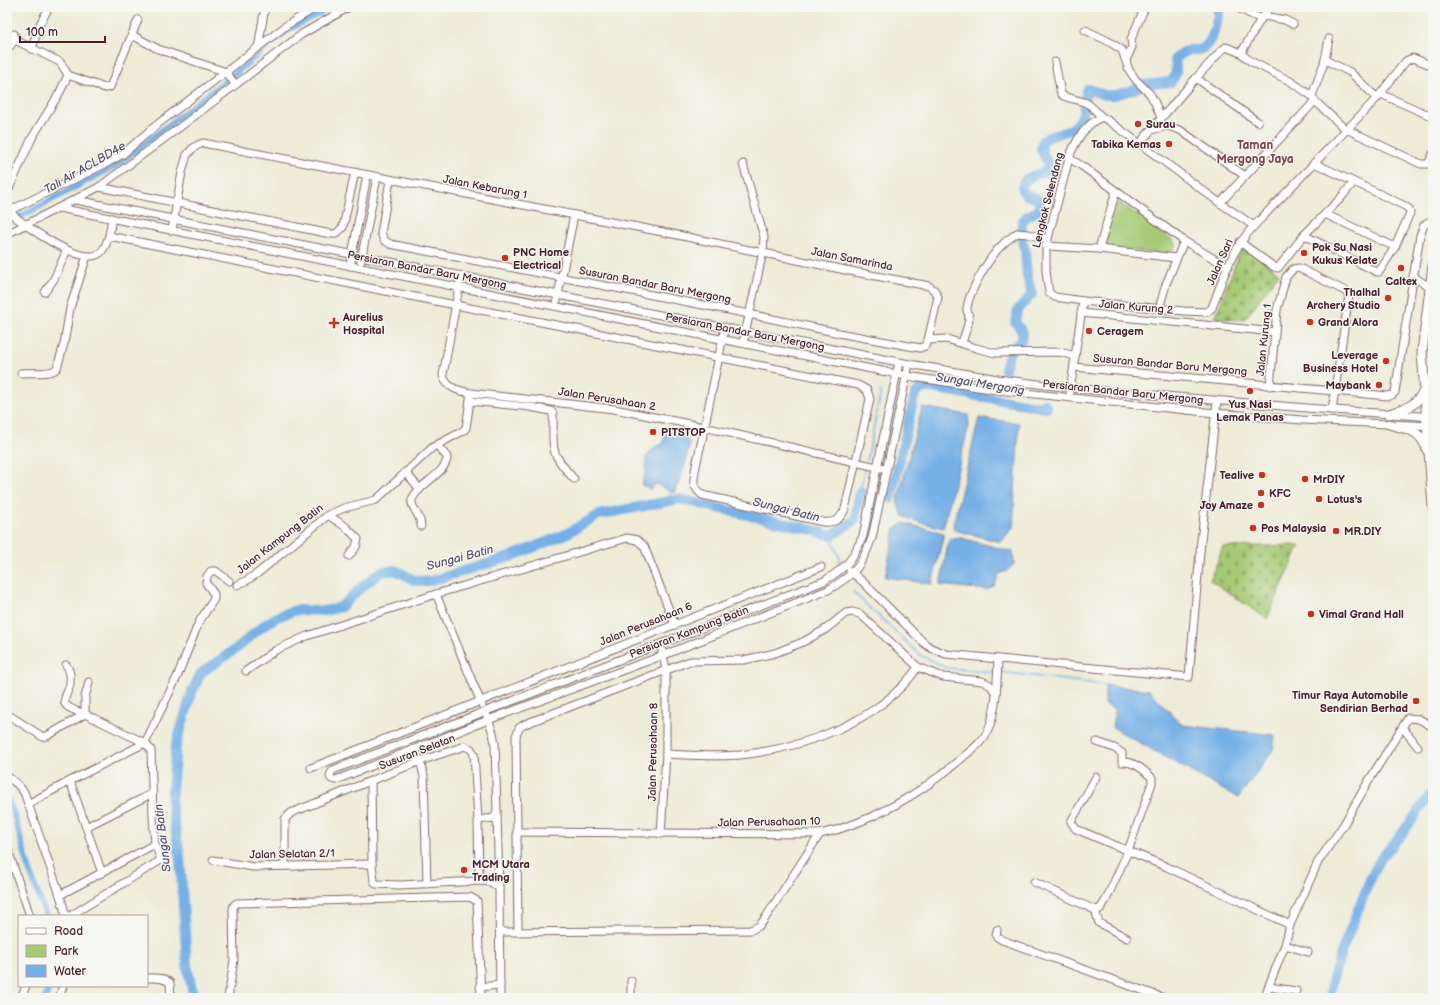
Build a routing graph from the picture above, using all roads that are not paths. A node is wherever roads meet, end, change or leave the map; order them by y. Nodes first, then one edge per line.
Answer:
1 (49, 7) edge
2 (265, 7) edge
3 (317, 7) edge
4 (349, 7) edge
5 (1145, 7) edge
6 (1236, 7) edge
7 (1270, 7) edge
8 (1263, 17) junction
9 (138, 20) dead end
10 (1293, 24) dead end
11 (1085, 30) dead end
12 (132, 35) junction
13 (1329, 39) dead end
14 (258, 48) junction
15 (32, 49) junction
16 (7, 50) edge
17 (1241, 53) junction
18 (1126, 60) junction
19 (1325, 60) junction
20 (1055, 62) dead end
21 (1433, 66) edge
22 (226, 72) junction
23 (68, 75) junction
24 (1196, 78) junction
25 (235, 84) junction
26 (1379, 96) junction
27 (1314, 99) junction
28 (1102, 117) junction
29 (1433, 117) edge
30 (1161, 118) junction
31 (1258, 122) dead end
32 (1348, 129) junction
33 (1151, 130) junction
34 (1139, 144) junction
35 (1433, 154) edge
36 (1069, 158) junction
37 (1314, 163) junction
38 (744, 164) dead end
39 (355, 172) junction
40 (367, 175) junction
41 (1245, 176) junction
42 (377, 177) junction
43 (390, 180) junction
44 (1354, 182) junction
45 (99, 187) junction
46 (1116, 191) junction
47 (7, 193) edge
48 (76, 200) junction
49 (177, 203) junction
50 (1220, 203) junction
51 (59, 208) junction
52 (11, 214) edge
53 (1325, 214) junction
54 (574, 215) junction
55 (112, 218) junction
56 (174, 219) junction
57 (1433, 220) edge
58 (26, 224) junction
59 (1254, 226) junction
60 (172, 230) junction
61 (7, 234) edge
62 (1304, 235) junction
63 (109, 236) junction
64 (1184, 241) junction
65 (1047, 242) junction
66 (1240, 242) junction
67 (1395, 247) junction
68 (1099, 249) junction
69 (67, 250) junction
70 (763, 252) junction
71 (353, 255) junction
72 (87, 256) junction
73 (362, 257) junction
74 (1176, 258) junction
75 (350, 266) junction
76 (1433, 266) edge
77 (1228, 267) junction
78 (360, 268) junction
79 (461, 276) junction
80 (1413, 276) junction
81 (562, 278) junction
82 (458, 287) junction
83 (1429, 287) junction
84 (45, 292) dead end
85 (558, 295) junction
86 (1052, 296) joint
87 (1083, 301) junction
88 (455, 305) junction
89 (556, 306) junction
90 (1158, 309) junction
91 (1081, 313) junction
92 (749, 314) junction
93 (725, 327) junction
94 (746, 331) junction
95 (1275, 332) junction
96 (722, 339) junction
97 (928, 340) junction
98 (743, 343) junction
99 (962, 344) junction
100 (1075, 356) junction
101 (718, 358) junction
102 (899, 362) junction
103 (909, 364) junction
104 (1074, 368) junction
105 (21, 373) dead end
106 (897, 374) junction
107 (907, 376) junction
108 (1270, 386) junction
109 (1071, 388) junction
110 (1425, 390) junction
111 (1335, 392) junction
112 (471, 393) junction
113 (1070, 398) junction
114 (530, 399) junction
115 (470, 401) junction
116 (1217, 401) junction
117 (530, 407) junction
118 (1332, 410) junction
119 (1215, 413) junction
120 (1389, 414) junction
121 (1430, 422) edge
122 (1389, 424) junction
123 (704, 427) junction
124 (437, 445) junction
125 (1429, 461) junction
126 (858, 463) junction
127 (874, 466) junction
128 (887, 469) junction
129 (405, 472) junction
130 (574, 479) dead end
131 (420, 489) junction
132 (1433, 507) edge
133 (328, 515) junction
134 (421, 526) dead end
135 (349, 556) dead end
136 (846, 566) junction
137 (821, 567) dead end
138 (853, 573) junction
139 (229, 581) dead end
140 (236, 585) dead end
141 (436, 594) junction
142 (675, 625) junction
143 (660, 645) junction
144 (664, 655) junction
145 (998, 659) junction
146 (66, 665) dead end
147 (918, 667) junction
148 (666, 670) junction
149 (246, 671) dead end
150 (88, 682) dead end
151 (996, 693) junction
152 (480, 702) junction
153 (484, 711) junction
154 (85, 714) junction
155 (8, 716) edge
156 (488, 720) junction
157 (1433, 727) edge
158 (1403, 728) junction
159 (1097, 742) dead end
160 (145, 743) junction
161 (1418, 747) dead end
162 (415, 750) junction
163 (666, 754) junction
164 (420, 761) junction
165 (311, 768) dead end
166 (7, 776) edge
167 (1096, 777) dead end
168 (70, 781) junction
169 (371, 782) junction
170 (153, 793) junction
171 (28, 804) junction
172 (497, 812) junction
173 (478, 820) junction
174 (86, 827) junction
175 (517, 832) junction
176 (662, 834) junction
177 (820, 834) junction
178 (155, 844) junction
179 (7, 847) edge
180 (1128, 851) junction
181 (213, 860) dead end
182 (372, 864) junction
183 (285, 866) junction
184 (102, 873) junction
185 (479, 881) junction
186 (1034, 882) dead end
187 (426, 884) junction
188 (499, 888) junction
189 (60, 894) junction
190 (1095, 910) junction
191 (30, 915) edge
192 (66, 915) edge
193 (72, 915) edge
194 (1290, 925) junction
195 (997, 930) dead end
196 (500, 932) junction
197 (518, 932) junction
198 (1127, 938) dead end
199 (1285, 944) junction
200 (1308, 952) dead end
201 (148, 978) edge
202 (631, 981) dead end
203 (500, 986) junction
204 (26, 987) edge
205 (63, 987) edge
206 (480, 987) junction
207 (1269, 987) junction
208 (1296, 991) dead end
209 (21, 998) edge
210 (59, 998) edge
211 (171, 998) edge
212 (228, 998) edge
213 (481, 998) edge
214 (500, 998) edge
215 (631, 998) edge
216 (1164, 998) edge
217 (1264, 998) edge

1 - 15 street
2 - 14 street
3 - 14 street
4 - 25 street
5 - 18 street
6 - 8 street
7 - 8 street
8 - 10 street
8 - 17 street
9 - 12 street
11 - 18 street
12 - 22 street
12 - 23 street
13 - 19 street
14 - 22 street
15 - 16 street
15 - 23 street
17 - 24 street
17 - 27 street
18 - 30 street
19 - 26 street
19 - 27 street
20 - 28 street
21 - 26 street, Jalan Sari
22 - 25 street
22 - 52 street
23 - 47 street
24 - 30 street
24 - 31 street
25 - 45 street
26 - 29 street
26 - 32 street, Jalan Sari
27 - 32 street
27 - 41 street
28 - 34 street
28 - 36 street, Lengkok Selendang
30 - 33 street
32 - 35 street
32 - 37 street, Jalan Sari
33 - 34 street
33 - 41 street
34 - 50 street
36 - 46 street
36 - 65 street, Lengkok Selendang
37 - 44 street
37 - 59 street, Jalan Sari
38 - 70 street
39 - 40 street, Jalan Kebarung 1
39 - 49 street, Jalan Kebarung 1
39 - 49 street
40 - 42 street, Jalan Kebarung 1
40 - 71 street
41 - 50 street
42 - 43 street, Jalan Kebarung 1
42 - 73 street
43 - 54 street, Jalan Kebarung 1
43 - 81 street, Susuran Bandar Baru Mergong
44 - 53 street
44 - 67 street
45 - 48 street
45 - 49 street
46 - 64 street
46 - 68 street
48 - 51 street
48 - 56 street, Persiaran Bandar Baru Mergong
49 - 56 street
50 - 59 street
51 - 55 street, Persiaran Bandar Baru Mergong
51 - 58 street
52 - 58 street
53 - 62 street
53 - 67 street
54 - 70 street, Jalan Kebarung 1
54 - 81 street
55 - 60 street, Persiaran Bandar Baru Mergong
55 - 63 street
56 - 60 street
56 - 71 street, Persiaran Bandar Baru Mergong
57 - 80 street
58 - 61 street
58 - 69 street
59 - 66 street, Jalan Sari
60 - 75 street, Persiaran Bandar Baru Mergong
62 - 66 street
62 - 67 street
63 - 72 street
63 - 88 street
64 - 74 street
64 - 77 street
65 - 68 street
65 - 86 street, Lengkok Selendang
65 - 99 street
66 - 77 street, Jalan Sari
68 - 74 street
69 - 72 street
69 - 84 street
70 - 92 street
70 - 97 street, Jalan Samarinda
71 - 73 street, Persiaran Bandar Baru Mergong
71 - 75 street
72 - 105 street
73 - 78 street
73 - 79 street, Persiaran Bandar Baru Mergong
74 - 90 street
75 - 78 street, Persiaran Bandar Baru Mergong
76 - 83 main road
77 - 90 street, Jalan Sari
78 - 82 street, Persiaran Bandar Baru Mergong
79 - 82 street, Jalan Perusahaan 2
79 - 85 street, Persiaran Bandar Baru Mergong
80 - 83 street
80 - 111 street, Susuran Bandar Baru Mergong
81 - 85 street
81 - 92 street, Susuran Bandar Baru Mergong
82 - 88 street, Jalan Perusahaan 2
82 - 89 street, Persiaran Bandar Baru Mergong
83 - 110 main road
85 - 89 street
85 - 93 street, Persiaran Bandar Baru Mergong
86 - 87 street, Jalan Sari
87 - 90 street, Jalan Sari
87 - 91 street
88 - 101 street
88 - 112 street, Jalan Perusahaan 2
89 - 96 street, Persiaran Bandar Baru Mergong
91 - 95 street, Jalan Kurung 2
91 - 100 street
92 - 94 street
92 - 97 street, Susuran Bandar Baru Mergong
93 - 94 street, Persiaran Bandar Baru Mergong
93 - 96 street
94 - 98 street
94 - 102 street, Persiaran Bandar Baru Mergong
95 - 108 street, Jalan Kurung 1
95 - 111 street, Jalan Kurung 1
96 - 98 street, Persiaran Bandar Baru Mergong
96 - 101 street
97 - 99 street
98 - 106 street, Persiaran Bandar Baru Mergong
99 - 100 street
100 - 104 street
101 - 123 street
101 - 126 street
102 - 103 street, Persiaran Bandar Baru Mergong
102 - 106 street, Persiaran Kampung Batin
103 - 107 street, Persiaran Kampung Batin
103 - 109 street, Persiaran Bandar Baru Mergong
104 - 108 street, Susuran Bandar Baru Mergong
104 - 109 street
106 - 107 street, Persiaran Bandar Baru Mergong
106 - 127 street, Persiaran Kampung Batin
107 - 113 street, Persiaran Bandar Baru Mergong
107 - 128 street, Persiaran Kampung Batin
108 - 111 street, Susuran Bandar Baru Mergong
109 - 113 street
109 - 116 street, Persiaran Bandar Baru Mergong
110 - 120 main road
110 - 121 main road
111 - 118 street, Jalan Kurung 1
112 - 114 street, Jalan Perusahaan 2
112 - 115 street, Jalan Kampung Batin
113 - 119 street, Persiaran Bandar Baru Mergong
114 - 117 street
114 - 123 street, Jalan Perusahaan 2
115 - 117 street
115 - 124 street, Jalan Kampung Batin
116 - 118 street, Persiaran Bandar Baru Mergong
116 - 119 street
117 - 130 street
118 - 120 street, Persiaran Bandar Baru Mergong
119 - 122 street, Persiaran Bandar Baru Mergong
119 - 145 street
120 - 121 street, Persiaran Bandar Baru Mergong
121 - 122 street, Persiaran Bandar Baru Mergong
121 - 125 main road
122 - 125 main road
123 - 126 street, Jalan Perusahaan 2
123 - 126 street
124 - 129 street, Jalan Kampung Batin
124 - 131 street
125 - 132 main road
126 - 127 street, Jalan Perusahaan 2
127 - 128 street, Jalan Perusahaan 2
127 - 136 street, Persiaran Kampung Batin
128 - 138 street, Persiaran Kampung Batin
129 - 131 street
129 - 133 street, Jalan Kampung Batin
131 - 134 street
133 - 135 street
133 - 140 street, Jalan Kampung Batin
136 - 138 street
136 - 143 street, Persiaran Kampung Batin
137 - 142 street, Jalan Perusahaan 6
138 - 144 street, Persiaran Kampung Batin
138 - 145 street
139 - 160 street, Jalan Kampung Batin
141 - 142 street
141 - 149 street
141 - 152 street
142 - 152 street, Jalan Perusahaan 6
143 - 144 street, Jalan Perusahaan 8
143 - 153 street, Persiaran Kampung Batin
144 - 148 street, Jalan Perusahaan 8
144 - 156 street, Persiaran Kampung Batin
145 - 151 street, Jalan Perusahaan 10
146 - 154 street
147 - 148 street
147 - 151 street
147 - 163 street
148 - 163 street, Jalan Perusahaan 8
148 - 175 street
150 - 154 street
151 - 177 street, Jalan Perusahaan 10
152 - 153 street
152 - 165 street, Jalan Perusahaan 6
153 - 156 street
153 - 162 street, Persiaran Kampung Batin
154 - 155 street
154 - 160 street
156 - 162 street, Persiaran Kampung Batin
156 - 172 street
157 - 158 street
158 - 161 street
158 - 194 street
159 - 180 street
160 - 168 street
160 - 170 street
162 - 164 street
163 - 176 street, Jalan Perusahaan 8
164 - 169 street, Susuran Selatan
164 - 173 street, Susuran Selatan
164 - 187 street
166 - 171 street
167 - 180 street
168 - 171 street
168 - 174 street
169 - 182 street
169 - 183 street, Susuran Selatan
170 - 174 street
170 - 178 street
171 - 189 street
172 - 173 street
172 - 188 street
173 - 185 street, Susuran Selatan
174 - 184 street
175 - 176 street, Jalan Perusahaan 10
175 - 197 street
176 - 177 street, Jalan Perusahaan 10
177 - 197 street
178 - 184 street
178 - 193 street
179 - 191 street
180 - 190 street
180 - 194 street
181 - 183 street, Jalan Selatan 2/1
182 - 183 street, Jalan Selatan 2/1
182 - 187 street
184 - 189 street
185 - 187 street
185 - 188 street
186 - 190 street
188 - 196 street
189 - 192 street
190 - 198 street
194 - 199 street
195 - 216 street
196 - 197 street
196 - 203 street
199 - 200 street
199 - 207 street
201 - 211 street
202 - 215 street
203 - 206 street
203 - 214 street
204 - 209 street
205 - 210 street
206 - 212 street
206 - 213 street
207 - 208 street
207 - 217 street

